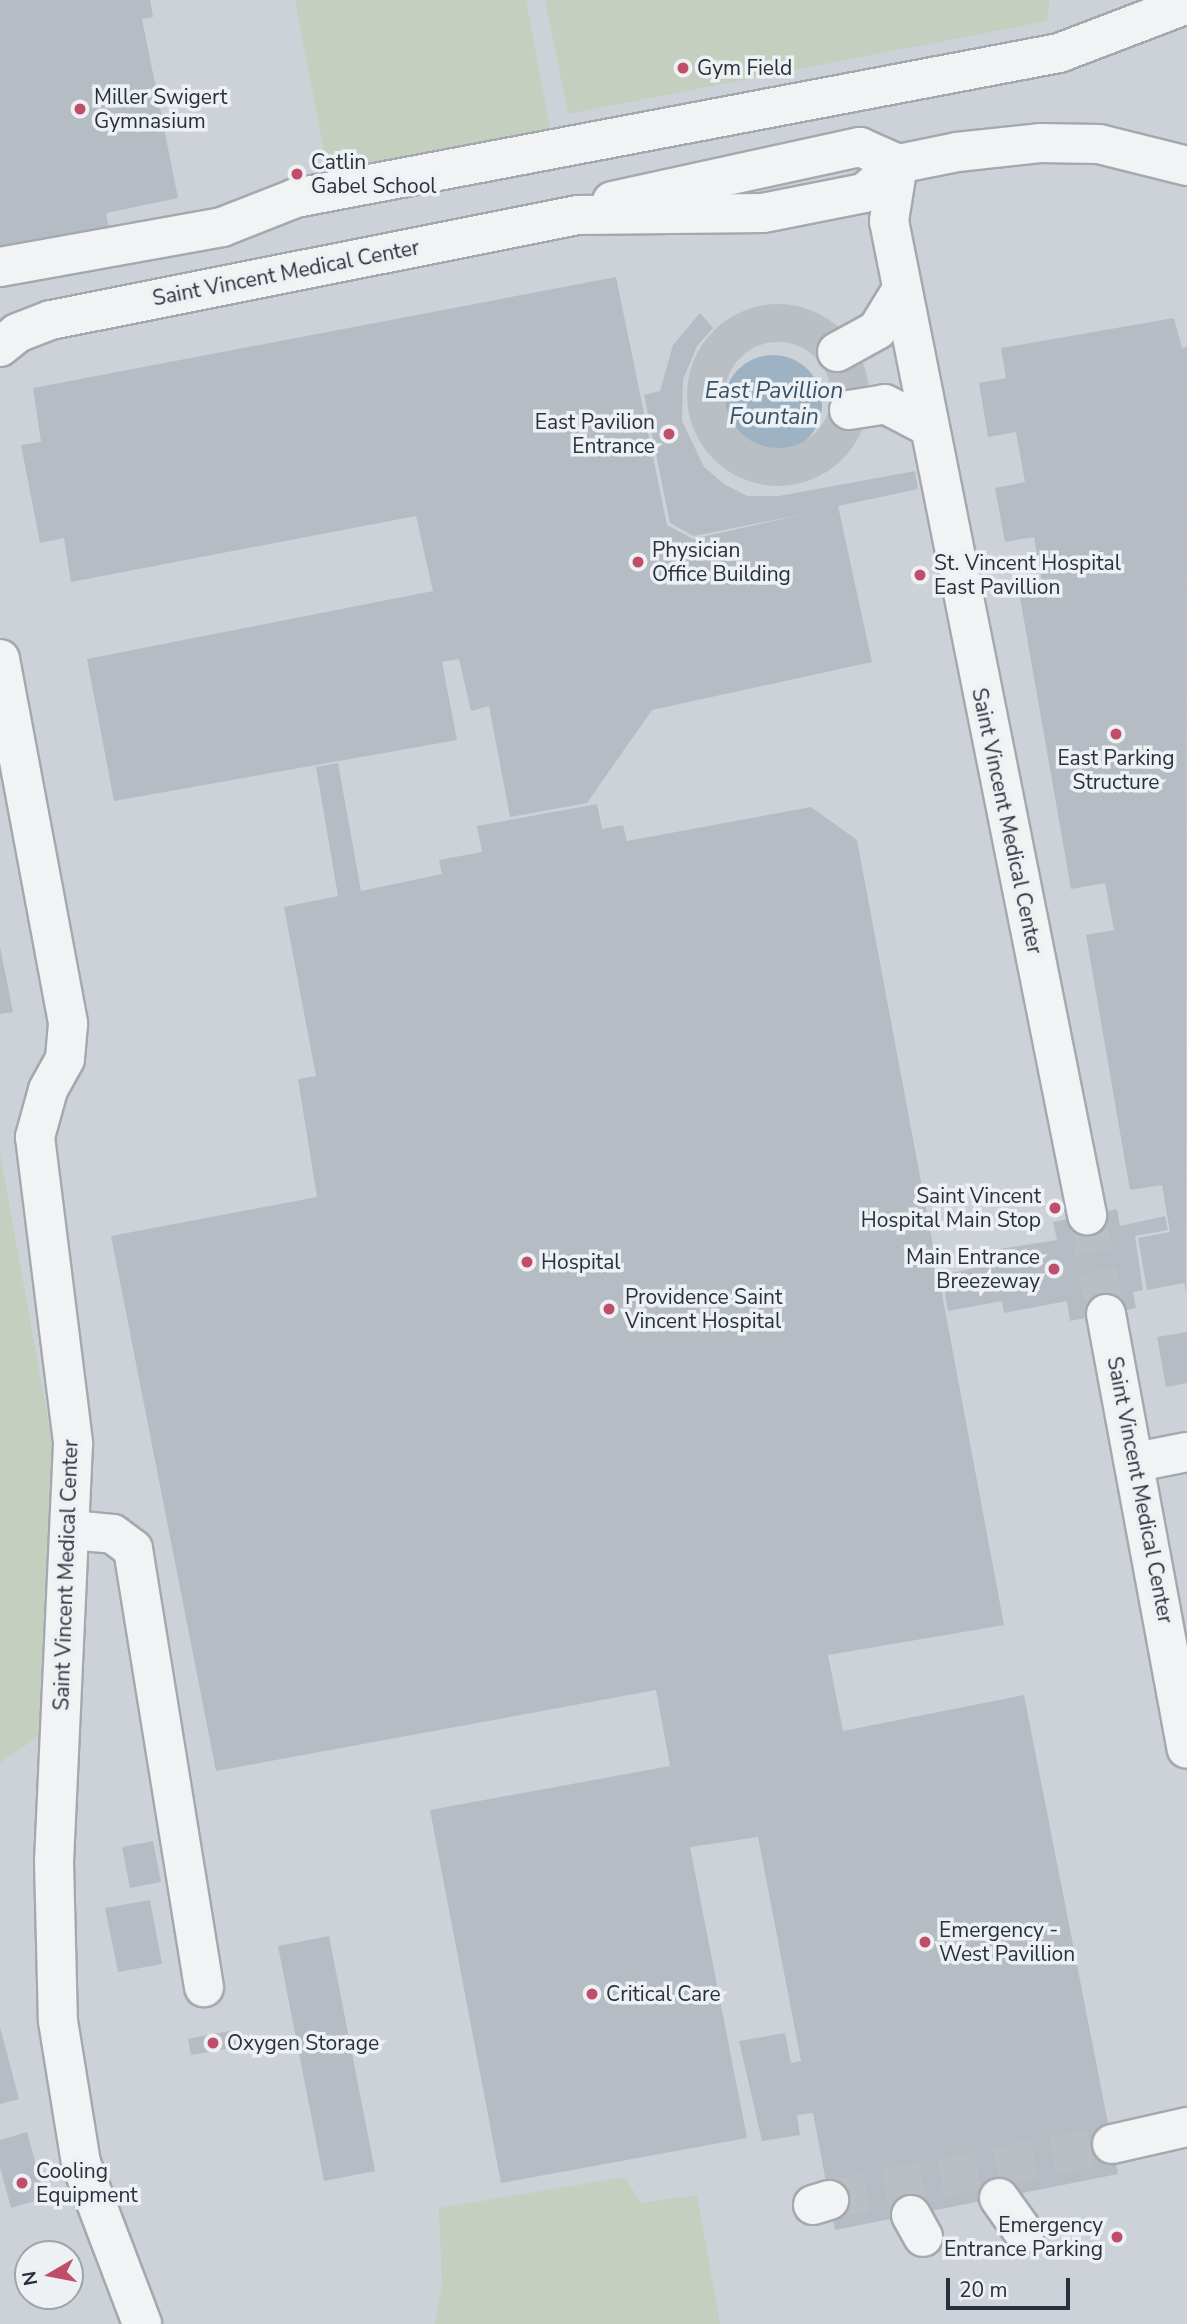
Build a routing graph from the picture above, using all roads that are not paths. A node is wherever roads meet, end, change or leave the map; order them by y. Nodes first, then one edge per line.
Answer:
1 (1187, 5) edge
2 (898, 164) junction
3 (1184, 173) edge
4 (0, 267) edge
5 (902, 289) junction
6 (0, 347) edge
7 (837, 352) dead end
8 (849, 410) dead end
9 (927, 426) junction
10 (0, 659) edge
11 (1087, 1215) tunnel mouth
12 (1107, 1314) tunnel mouth
13 (1187, 1452) edge
14 (1136, 1462) junction
15 (71, 1530) junction
16 (1180, 1664) edge
17 (1187, 1748) edge
18 (204, 1987) dead end
19 (1187, 2126) edge
20 (1112, 2144) tunnel mouth
21 (142, 2324) edge

1 - 4 lane
2 - 3 lane
2 - 5 lane, Saint Vincent Medical Center
2 - 6 lane, Saint Vincent Medical Center
5 - 7 lane
5 - 9 lane, Saint Vincent Medical Center
8 - 9 lane
9 - 11 lane, Saint Vincent Medical Center
10 - 15 lane, Saint Vincent Medical Center
12 - 14 lane, Saint Vincent Medical Center
13 - 14 lane
14 - 16 lane, Saint Vincent Medical Center
15 - 18 lane
15 - 21 lane, Saint Vincent Medical Center
16 - 17 lane, Saint Vincent Medical Center
19 - 20 lane

